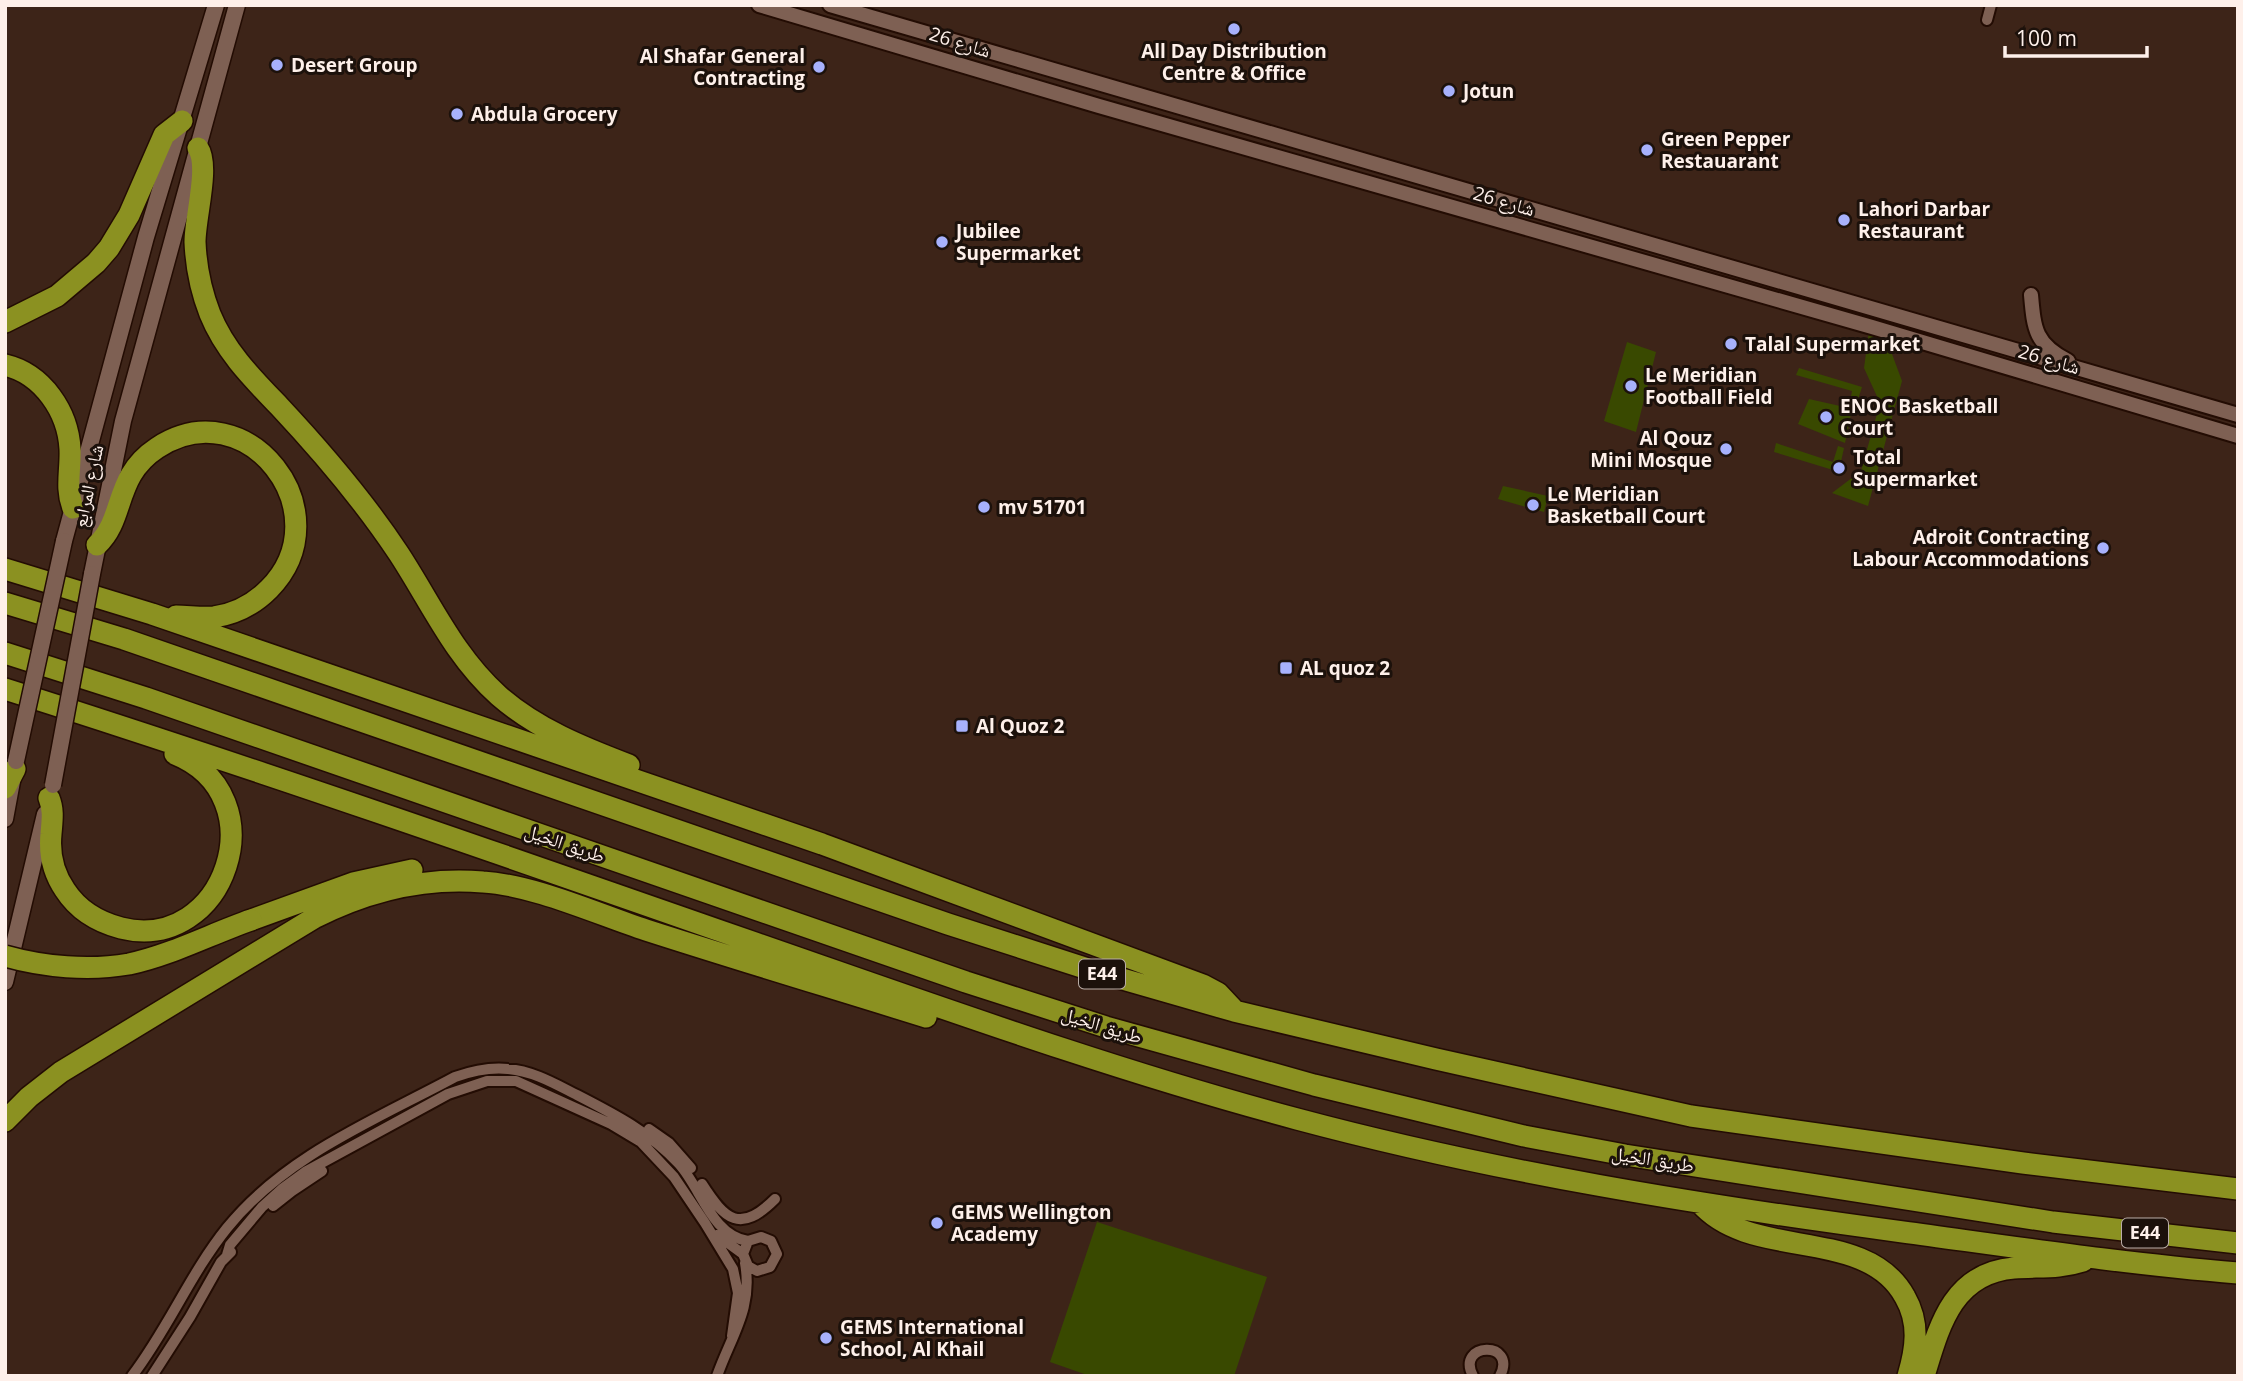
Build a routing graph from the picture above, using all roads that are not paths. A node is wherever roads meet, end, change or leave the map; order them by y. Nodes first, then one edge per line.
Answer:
1 (759, 5) edge
2 (830, 5) edge
3 (1991, 5) edge
4 (237, 7) edge
5 (213, 10) edge
6 (1987, 20) dead end
7 (182, 121) junction
8 (1305, 143) junction
9 (198, 148) junction
10 (1294, 162) junction
11 (67, 288) junction
12 (2031, 295) dead end
13 (5, 307) edge
14 (5, 322) edge
15 (2012, 351) junction
16 (1987, 363) junction
17 (5, 365) edge
18 (2091, 373) junction
19 (2238, 415) edge
20 (2238, 436) edge
21 (73, 508) junction
22 (97, 545) junction
23 (5, 569) edge
24 (5, 603) edge
25 (152, 614) junction
26 (5, 653) edge
27 (5, 690) edge
28 (138, 732) junction
29 (12, 773) edge
30 (51, 791) junction
31 (727, 813) junction
32 (5, 819) edge
33 (447, 880) junction
34 (5, 956) edge
35 (5, 982) edge
36 (1234, 1011) junction
37 (1002, 1028) junction
38 (5, 1121) edge
39 (634, 1126) junction
40 (2238, 1189) edge
41 (775, 1199) dead end
42 (1700, 1203) junction
43 (705, 1223) junction
44 (748, 1241) junction
45 (2238, 1243) edge
46 (2093, 1257) junction
47 (744, 1258) junction
48 (2233, 1274) edge
49 (732, 1336) junction
50 (132, 1376) edge
51 (152, 1376) edge
52 (718, 1376) edge
53 (1473, 1376) edge
54 (1500, 1376) edge
55 (1908, 1376) edge
56 (1924, 1376) edge

1 - 10 street, شارع 26
2 - 8 street, شارع 26
3 - 6 street
4 - 9 main road, شارع المرابع
5 - 7 main road, شارع المرابع
7 - 11 highway
7 - 21 main road, شارع المرابع
8 - 10 street
8 - 15 street, شارع 26
9 - 22 main road, شارع المرابع
9 - 31 highway
10 - 16 street, شارع 26
11 - 13 highway
11 - 14 highway
12 - 18 street
15 - 16 street
15 - 18 street, شارع 26
16 - 20 street, شارع 26
17 - 21 highway
18 - 19 street, شارع 26
21 - 29 main road, شارع المرابع, bridge
22 - 25 highway
22 - 30 main road, شارع المرابع, bridge
23 - 25 highway
24 - 36 highway, E44
25 - 31 highway
26 - 45 highway, طريق الخيل / E44
27 - 28 highway
28 - 30 highway
28 - 37 highway
29 - 32 main road, شارع المرابع
30 - 35 main road, شارع المرابع
31 - 36 highway
33 - 34 highway, bridge
33 - 37 highway
33 - 38 highway
36 - 40 highway, E44
37 - 42 highway
39 - 41 street
39 - 44 street
39 - 50 street
42 - 46 highway
42 - 55 highway
43 - 47 street
43 - 49 street
43 - 51 street
44 - 47 street
44 - 47 street
46 - 48 highway
46 - 56 highway
47 - 49 street
49 - 52 street
53 - 54 street

